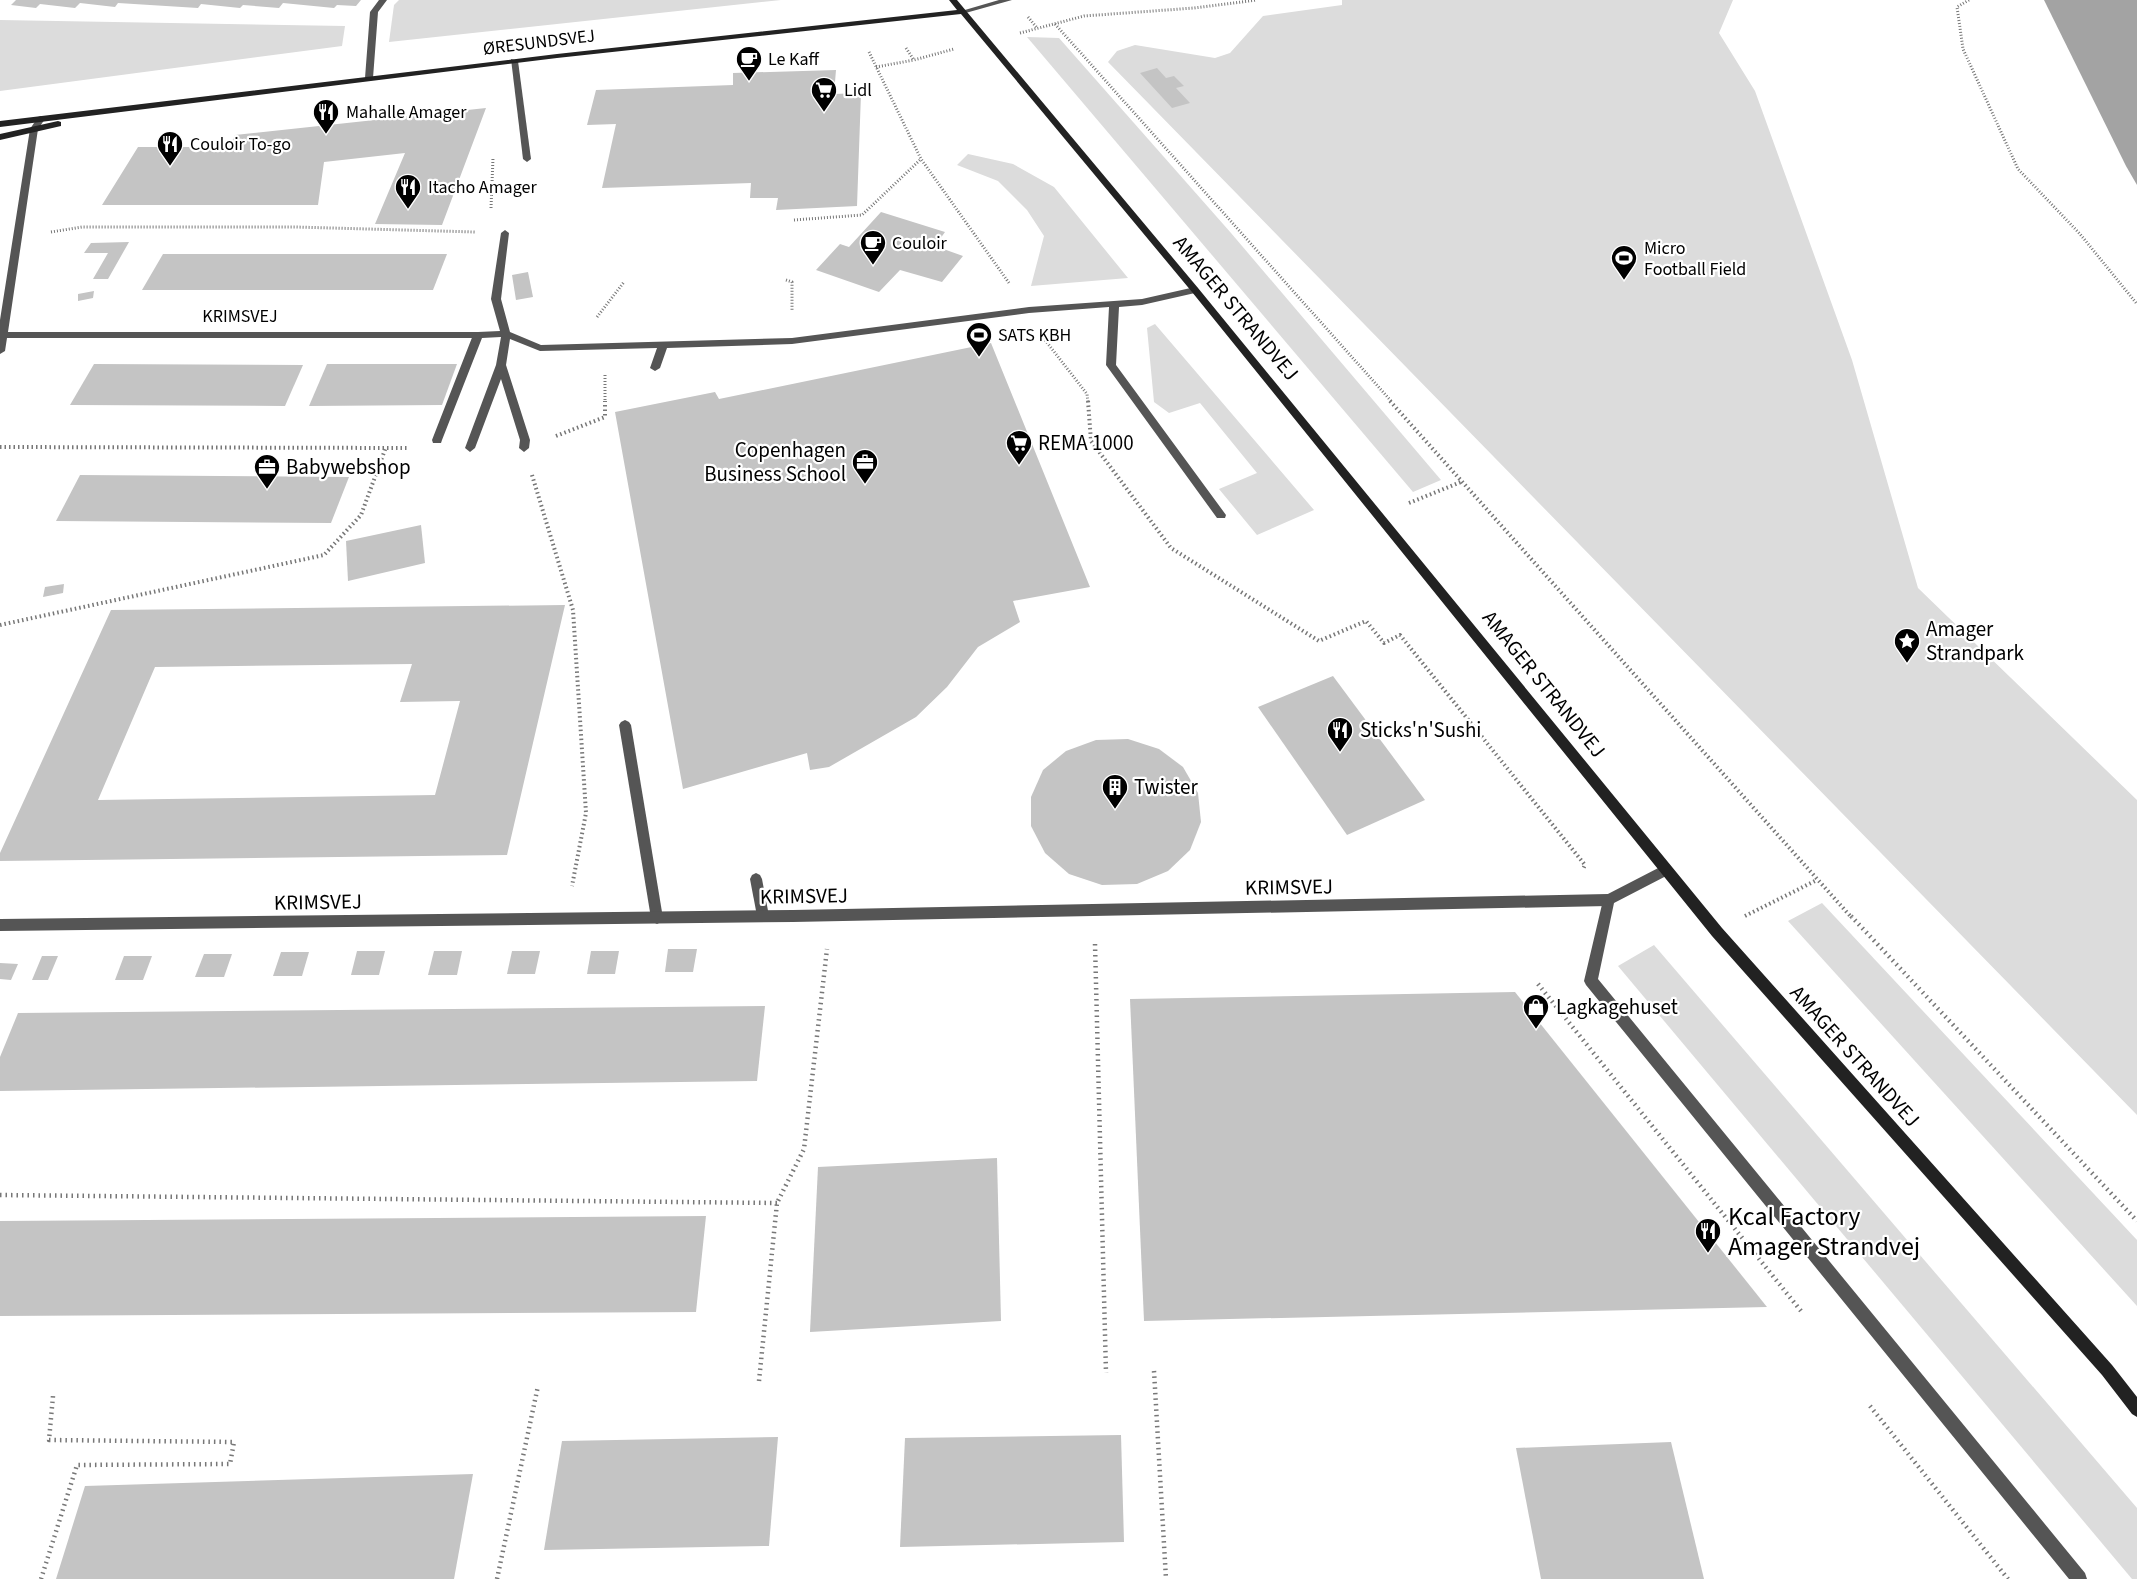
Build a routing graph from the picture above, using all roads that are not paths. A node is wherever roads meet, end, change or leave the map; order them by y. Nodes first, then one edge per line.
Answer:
1 (383, 0) edge
2 (953, 0) edge
3 (1008, 0) edge
4 (962, 12) junction
5 (514, 61) junction
6 (369, 78) junction
7 (120, 111) junction
8 (41, 119) junction
9 (0, 124) edge
10 (34, 129) junction
11 (0, 137) edge
12 (527, 159) dead end
13 (505, 233) road end
14 (1195, 290) junction
15 (1114, 305) junction
16 (506, 334) junction
17 (2, 335) junction
18 (478, 335) junction
19 (663, 345) junction
20 (0, 351) edge
21 (501, 365) junction
22 (655, 368) dead end
23 (437, 440) dead end
24 (470, 448) dead end
25 (524, 448) road end
26 (1221, 515) dead end
27 (625, 725) dead end
28 (1666, 870) junction
29 (756, 879) dead end
30 (1608, 900) junction
31 (764, 916) junction
32 (657, 918) junction
33 (0, 925) edge
34 (2107, 1370) junction
35 (2137, 1398) edge
36 (2137, 1409) edge
37 (2079, 1579) edge

1 - 6 street
2 - 4 street, AMAGER STRANDVEJ
3 - 4 street
4 - 5 street, ØRESUNDSVEJ
4 - 14 street, AMAGER STRANDVEJ
5 - 6 street, ØRESUNDSVEJ
5 - 12 street
6 - 7 street, ØRESUNDSVEJ
7 - 8 street, ØRESUNDSVEJ
7 - 10 street, ØRESUNDSVEJ
8 - 9 street, ØRESUNDSVEJ
8 - 10 street
10 - 11 street, ØRESUNDSVEJ
10 - 17 street
13 - 16 street
14 - 15 street
14 - 28 street, AMAGER STRANDVEJ
15 - 19 street
15 - 26 street
16 - 18 street, KRIMSVEJ
16 - 19 street
16 - 21 street
17 - 18 street, KRIMSVEJ
17 - 20 street
18 - 23 street
19 - 22 street
21 - 24 street
21 - 25 street
27 - 32 street
28 - 30 street
28 - 34 street, AMAGER STRANDVEJ
29 - 31 street
30 - 31 street, KRIMSVEJ
30 - 37 street
31 - 32 street, KRIMSVEJ
32 - 33 street, KRIMSVEJ
34 - 35 street, AMAGER STRANDVEJ
34 - 36 street, AMAGER STRANDVEJ

